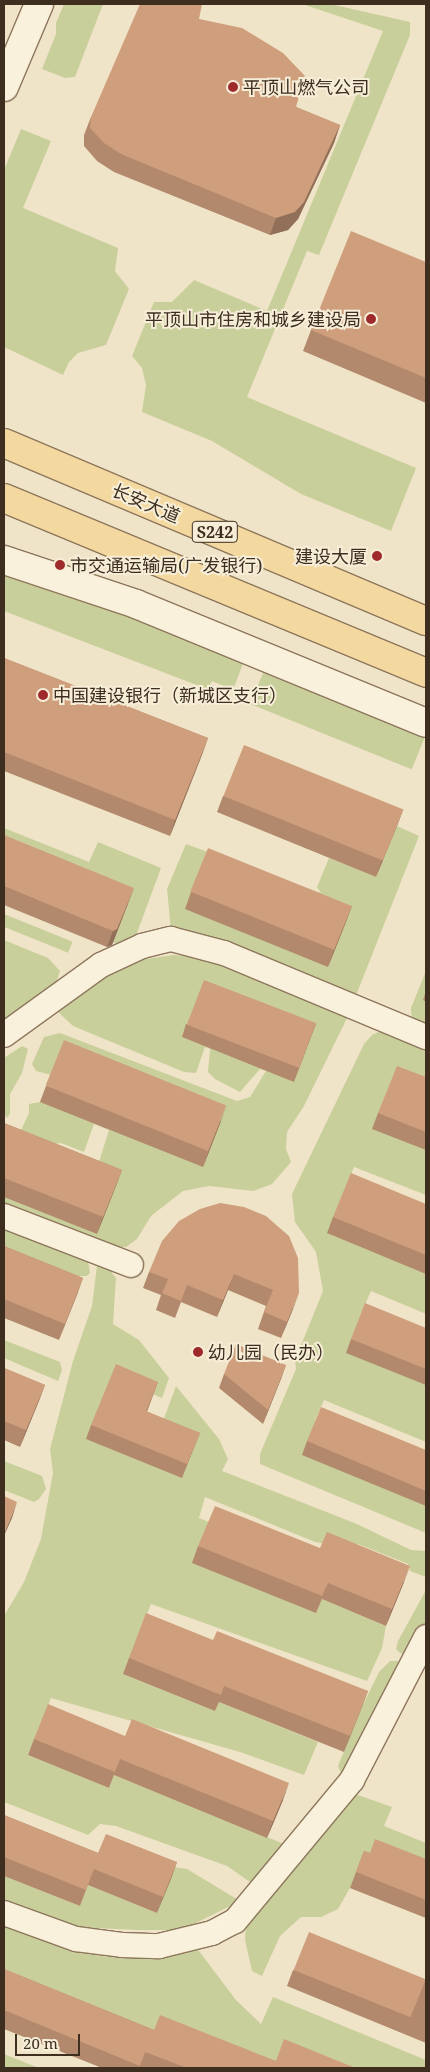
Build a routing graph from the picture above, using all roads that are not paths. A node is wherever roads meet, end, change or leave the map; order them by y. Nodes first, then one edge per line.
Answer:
1 (39, 4) edge
2 (4, 87) edge
3 (4, 443) edge
4 (4, 498) edge
5 (4, 560) edge
6 (426, 621) edge
7 (426, 674) edge
8 (426, 723) edge
9 (4, 1035) edge
10 (426, 1037) edge
11 (4, 1216) edge
12 (131, 1265) dead end
13 (426, 1637) edge
14 (4, 1913) edge

1 - 2 street
3 - 6 main road, 长安大道 / S242
4 - 7 main road
5 - 8 street
9 - 10 street
11 - 12 street
13 - 14 street

